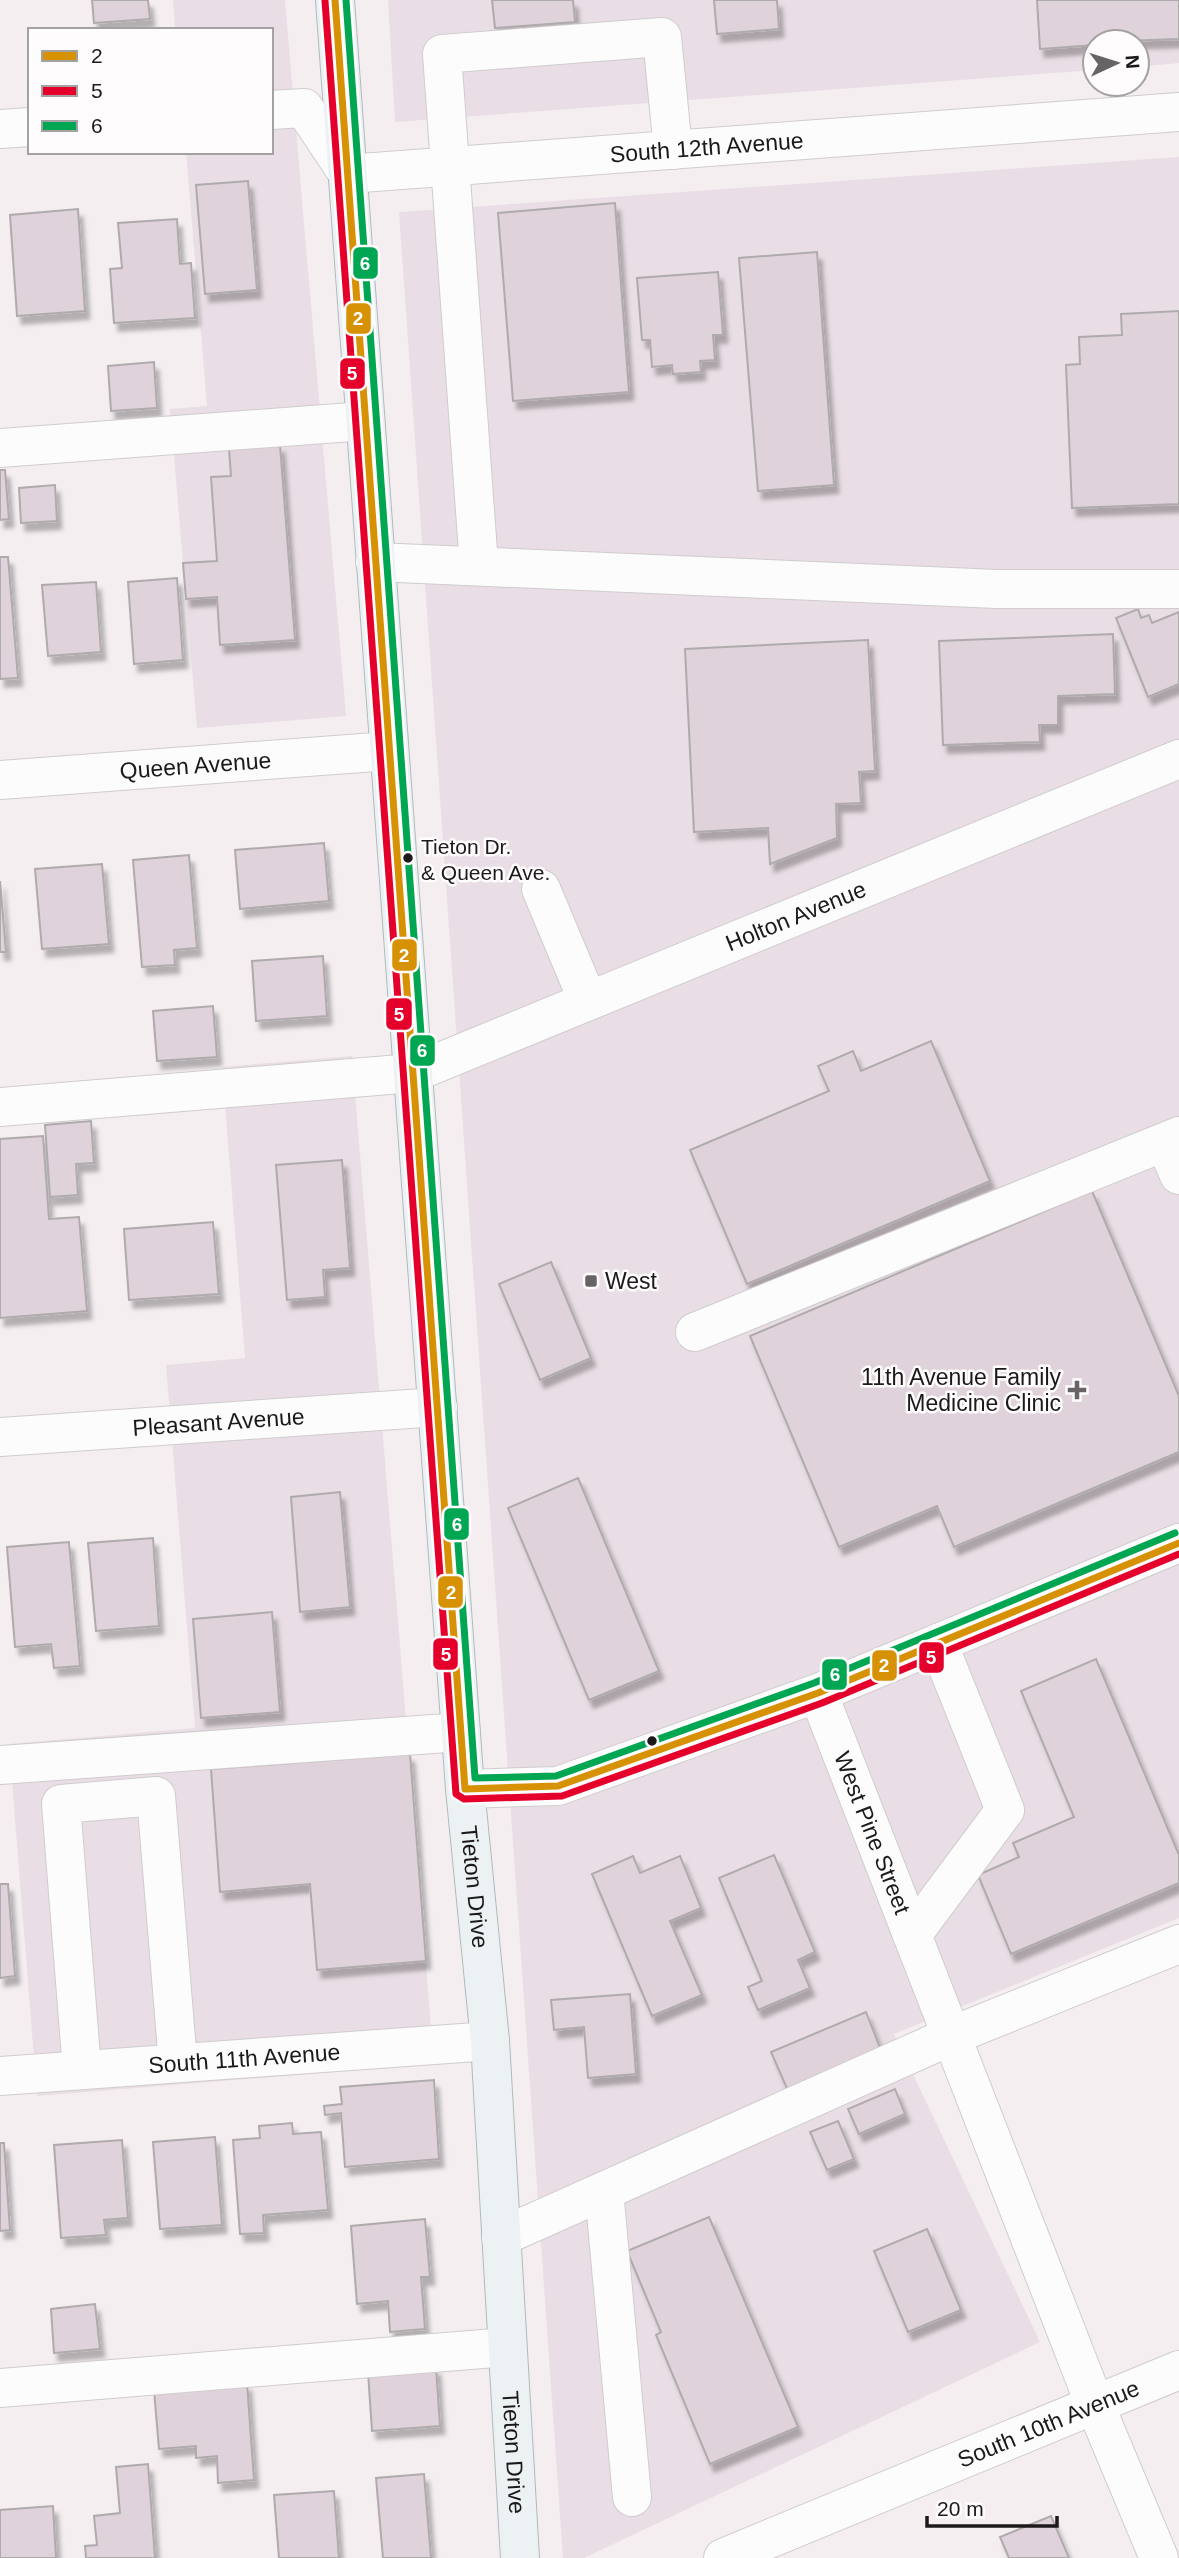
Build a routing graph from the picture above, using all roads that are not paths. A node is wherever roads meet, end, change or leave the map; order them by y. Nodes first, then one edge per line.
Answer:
1 (335, 0) edge
2 (273, 110) edge
3 (1179, 112) edge
4 (28, 127) edge
5 (0, 129) edge
6 (673, 150) junction
7 (452, 166) junction
8 (348, 174) junction
9 (365, 421) junction
10 (0, 449) edge
11 (375, 562) junction
12 (479, 566) junction
13 (1179, 589) edge
14 (389, 751) junction
15 (1179, 759) edge
16 (0, 780) edge
17 (541, 889) dead end
18 (588, 1001) junction
19 (413, 1073) junction
20 (0, 1107) edge
21 (1174, 1151) edge
22 (695, 1332) dead end
23 (438, 1407) junction
24 (0, 1437) edge
25 (1179, 1543) edge
26 (938, 1643) junction
27 (818, 1693) junction
28 (461, 1732) junction
29 (0, 1765) edge
30 (466, 1789) junction
31 (912, 1935) junction
32 (1179, 1944) edge
33 (951, 2036) junction
34 (490, 2041) junction
35 (178, 2063) junction
36 (82, 2070) junction
37 (0, 2076) edge
38 (604, 2192) junction
39 (501, 2237) junction
40 (508, 2347) junction
41 (1179, 2370) edge
42 (0, 2388) edge
43 (1095, 2405) junction
44 (632, 2497) dead end
45 (520, 2558) edge
46 (723, 2558) edge
47 (1158, 2558) edge

1 - 8 main road, Tieton Drive
2 - 8 street
3 - 6 street, South 12th Avenue
4 - 5 street
6 - 7 street, South 12th Avenue
6 - 7 street
7 - 8 street, South 12th Avenue
7 - 12 street
8 - 9 main road, Tieton Drive
9 - 10 street
9 - 11 main road, Tieton Drive
11 - 12 street
11 - 14 main road, Tieton Drive
12 - 13 street
14 - 16 street, Queen Avenue
14 - 19 main road, Tieton Drive
15 - 18 street, Holton Avenue
17 - 18 street
18 - 19 street, Holton Avenue
19 - 20 street, Holton Avenue
19 - 23 main road, Tieton Drive
21 - 22 street
23 - 24 street, Pleasant Avenue
23 - 28 main road, Tieton Drive
25 - 26 street
26 - 27 street
26 - 31 street
27 - 30 street
27 - 31 street, West Pine Street
28 - 29 street
28 - 30 main road, Tieton Drive
30 - 34 main road, Tieton Drive
31 - 33 street, West Pine Street
32 - 33 street
33 - 38 street
33 - 43 street, West Pine Street
34 - 35 street, South 11th Avenue
34 - 39 main road, Tieton Drive
35 - 36 street, South 11th Avenue
35 - 36 street
36 - 37 street, South 11th Avenue
38 - 39 street
38 - 44 street
39 - 40 main road, Tieton Drive
40 - 42 street
40 - 45 main road, Tieton Drive
41 - 43 street, South 10th Avenue
43 - 46 street, South 10th Avenue
43 - 47 street, West Pine Street

